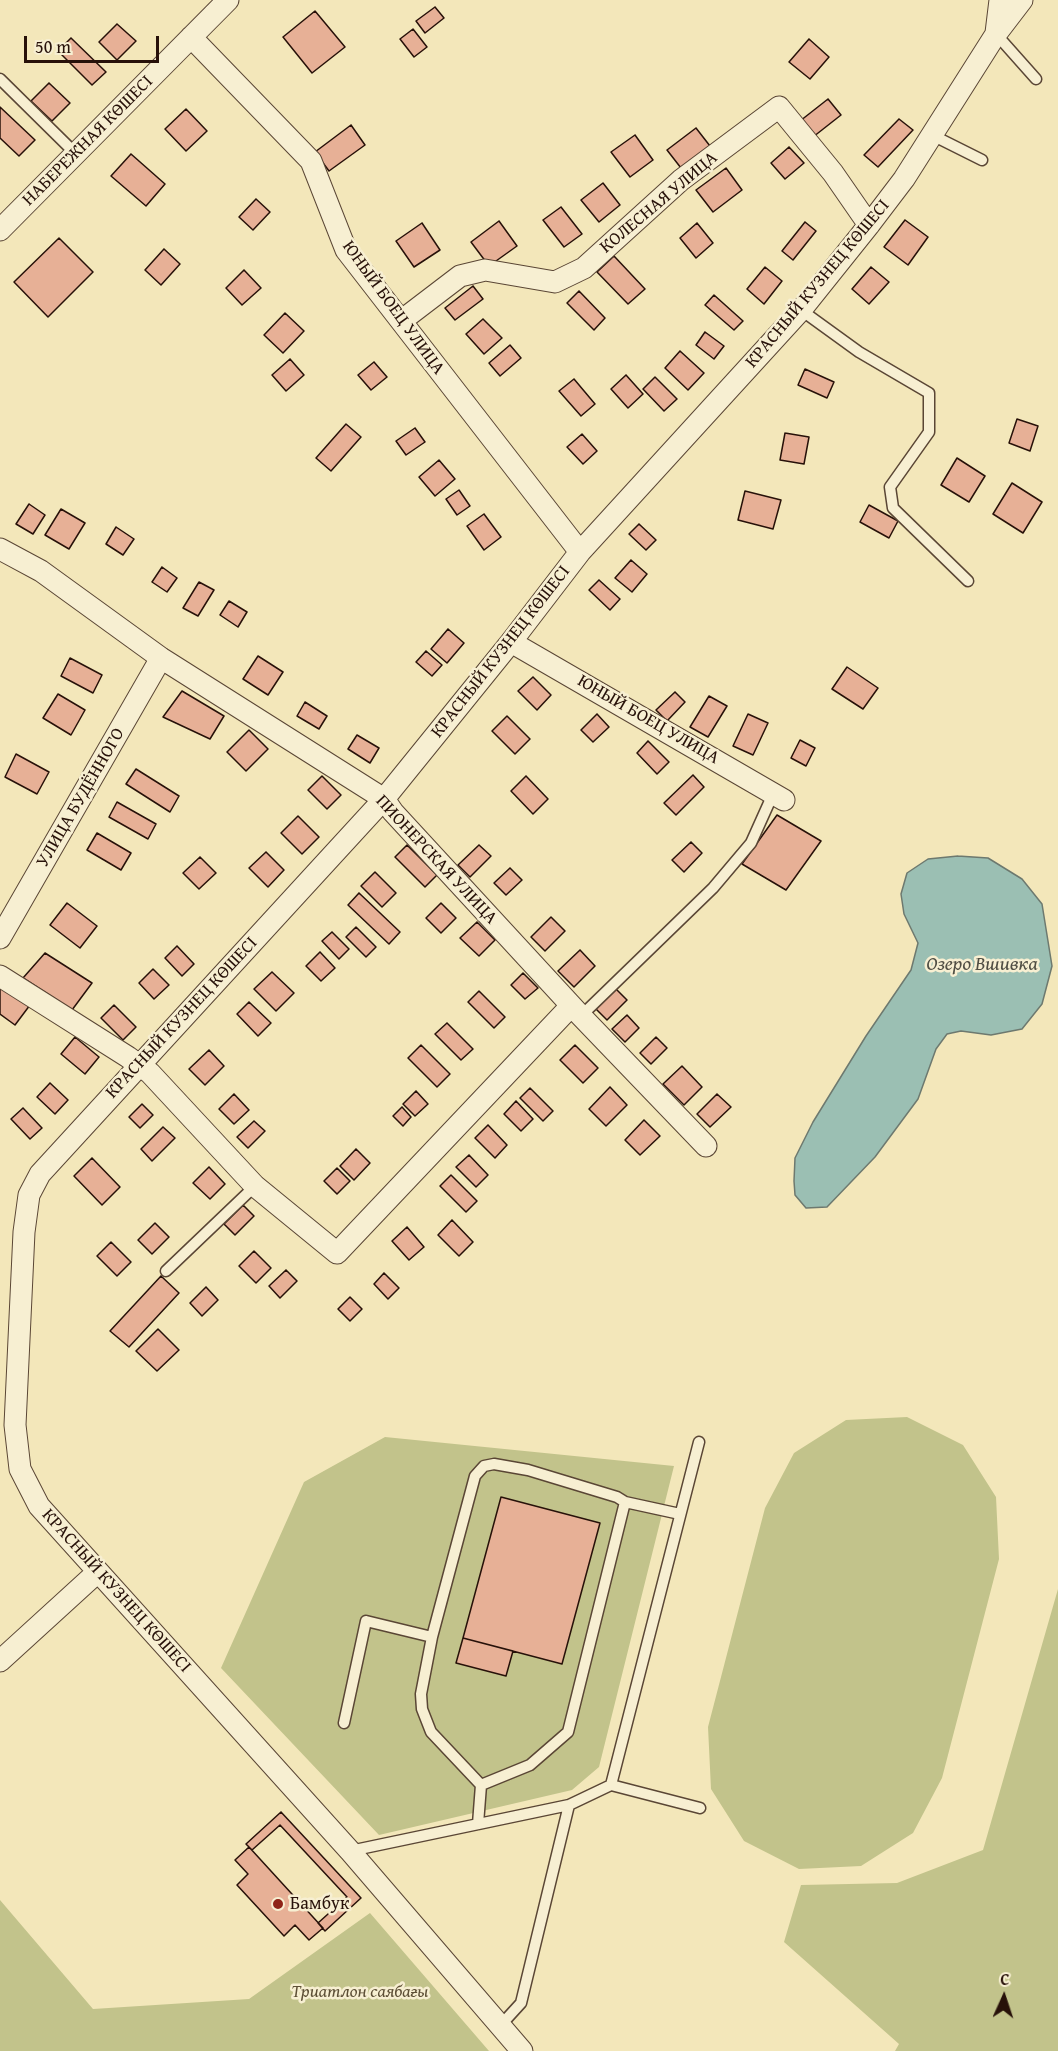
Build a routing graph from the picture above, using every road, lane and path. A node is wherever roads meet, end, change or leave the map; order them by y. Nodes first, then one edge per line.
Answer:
1 (228, 0) edge
2 (1000, 0) edge
3 (1022, 0) edge
4 (996, 34) junction
5 (191, 37) junction
6 (0, 79) edge
7 (1036, 79) dead end
8 (932, 135) junction
9 (76, 154) junction
10 (982, 160) dead end
11 (869, 225) junction
12 (0, 230) edge
13 (801, 310) junction
14 (401, 321) junction
15 (0, 549) edge
16 (580, 552) junction
17 (968, 581) dead end
18 (511, 642) junction
19 (161, 658) junction
20 (779, 796) joint
21 (384, 799) junction
22 (0, 938) edge
23 (0, 976) edge
24 (576, 1011) junction
25 (139, 1064) junction
26 (706, 1146) dead end
27 (255, 1186) junction
28 (165, 1271) dead end
29 (699, 1442) dead end
30 (626, 1502) junction
31 (680, 1515) junction
32 (99, 1573) junction
33 (432, 1637) junction
34 (0, 1661) edge
35 (344, 1723) dead end
36 (481, 1785) junction
37 (611, 1785) junction
38 (569, 1805) junction
39 (700, 1808) dead end
40 (478, 1824) junction
41 (350, 1851) junction
42 (500, 2026) junction
43 (522, 2051) edge

1 - 5 street, НАБЕРЕЖНАЯ КӨШЕСІ
2 - 4 street
3 - 4 street, КРАСНЫЙ КУЗНЕЦ КӨШЕСІ
4 - 7 lane
4 - 8 street, КРАСНЫЙ КУЗНЕЦ КӨШЕСІ
5 - 9 street, НАБЕРЕЖНАЯ КӨШЕСІ
5 - 14 street, ЮНЫЙ БОЕЦ УЛИЦА
6 - 9 lane
8 - 10 lane
8 - 11 street, КРАСНЫЙ КУЗНЕЦ КӨШЕСІ
9 - 12 street, НАБЕРЕЖНАЯ КӨШЕСІ
11 - 13 street, КРАСНЫЙ КУЗНЕЦ КӨШЕСІ
11 - 14 street, КОЛЕСНАЯ УЛИЦА
13 - 16 street, КРАСНЫЙ КУЗНЕЦ КӨШЕСІ
13 - 17 lane
14 - 16 street, ЮНЫЙ БОЕЦ УЛИЦА
15 - 19 street, ПИОНЕРСКАЯ УЛИЦА
16 - 18 street, КРАСНЫЙ КУЗНЕЦ КӨШЕСІ
18 - 20 street, ЮНЫЙ БОЕЦ УЛИЦА
18 - 21 street, КРАСНЫЙ КУЗНЕЦ КӨШЕСІ
19 - 21 street, ПИОНЕРСКАЯ УЛИЦА
19 - 22 street, УЛИЦА БУДЁННОГО
20 - 24 lane
21 - 24 street, ПИОНЕРСКАЯ УЛИЦА
21 - 25 street, КРАСНЫЙ КУЗНЕЦ КӨШЕСІ
23 - 25 street
24 - 26 street, ПИОНЕРСКАЯ УЛИЦА
24 - 27 street
25 - 27 street
25 - 32 street, КРАСНЫЙ КУЗНЕЦ КӨШЕСІ
27 - 28 lane
29 - 31 lane
30 - 31 lane
30 - 33 lane
30 - 36 lane
31 - 37 lane
32 - 34 street
32 - 41 street, КРАСНЫЙ КУЗНЕЦ КӨШЕСІ
33 - 35 lane
33 - 36 lane
36 - 40 lane
37 - 38 lane
37 - 39 lane
38 - 40 lane
38 - 42 lane
40 - 41 lane
41 - 42 street, КРАСНЫЙ КУЗНЕЦ КӨШЕСІ
42 - 43 street, КРАСНЫЙ КУЗНЕЦ КӨШЕСІ

